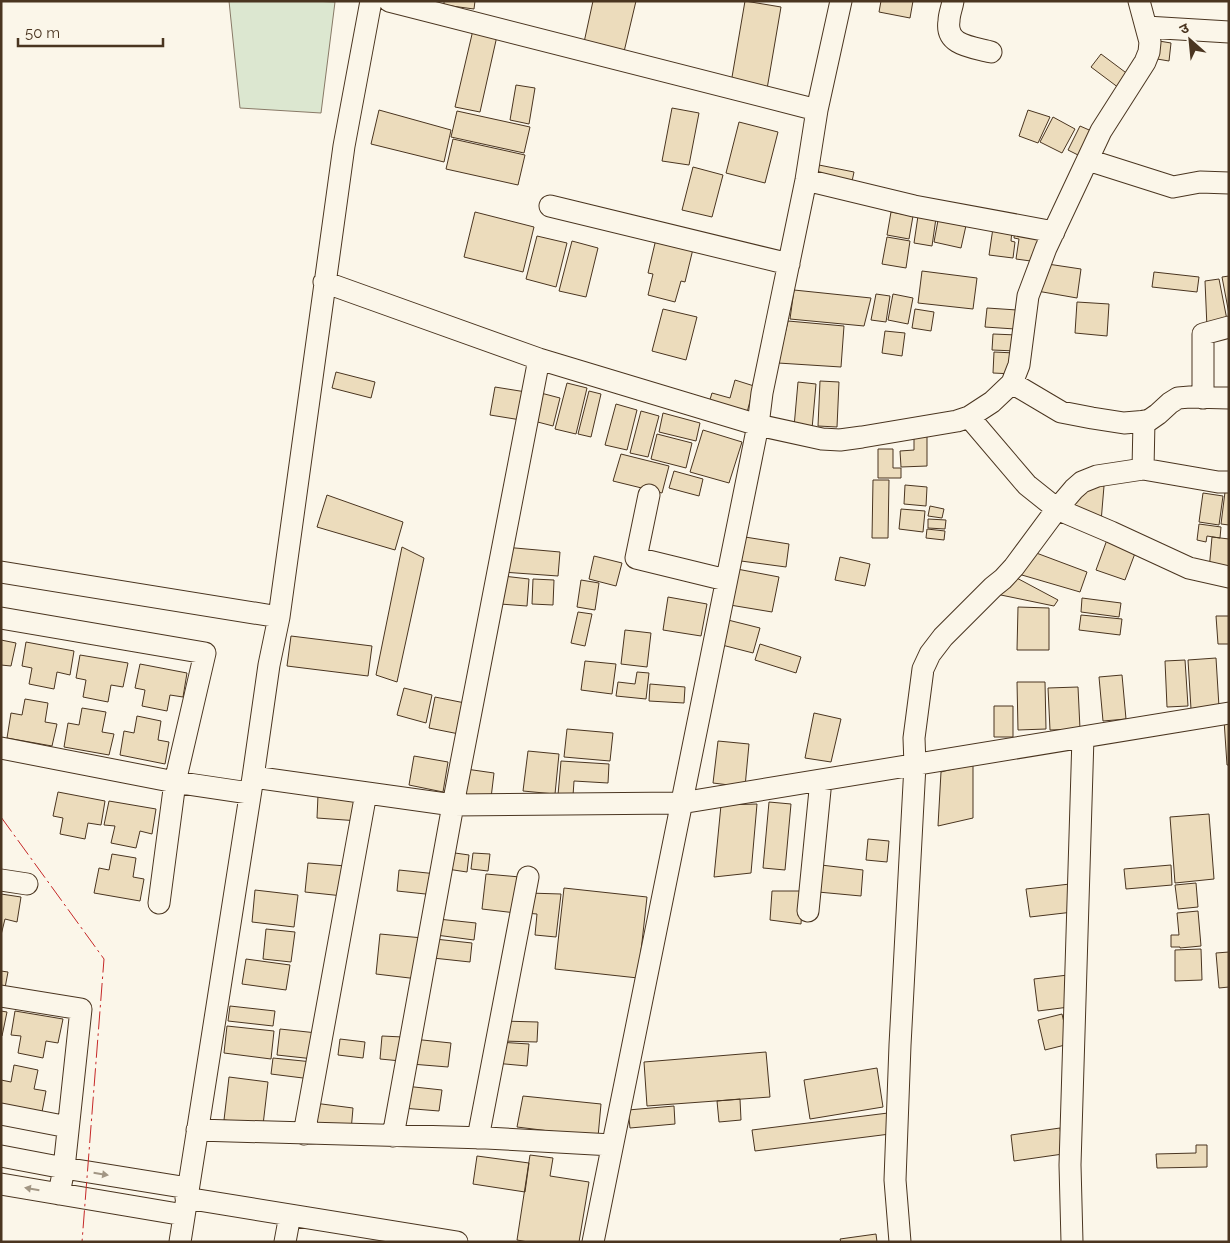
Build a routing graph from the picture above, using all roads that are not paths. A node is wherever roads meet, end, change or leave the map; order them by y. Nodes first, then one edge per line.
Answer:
1 (371, 1) edge
2 (388, 1) edge
3 (841, 1) edge
4 (953, 1) edge
5 (1139, 1) edge
6 (1146, 27) junction
7 (1229, 32) edge
8 (991, 52) dead end
9 (817, 110) junction
10 (1088, 160) junction
11 (806, 180) junction
12 (1229, 183) edge
13 (550, 206) dead end
14 (1054, 232) junction
15 (789, 264) junction
16 (324, 282) junction
17 (1229, 328) edge
18 (539, 359) junction
19 (1012, 383) junction
20 (1203, 398) junction
21 (1229, 398) edge
22 (969, 417) junction
23 (1144, 421) junction
24 (758, 425) junction
25 (1143, 469) junction
26 (1229, 482) edge
27 (649, 495) dead end
28 (1057, 509) junction
29 (1, 572) edge
30 (1229, 577) edge
31 (726, 580) junction
32 (279, 617) junction
33 (1, 618) edge
34 (1229, 713) edge
35 (1083, 737) junction
36 (1, 748) edge
37 (915, 765) junction
38 (821, 780) junction
39 (175, 782) junction
40 (251, 785) junction
41 (366, 793) junction
42 (681, 803) junction
43 (452, 805) junction
44 (528, 876) dead end
45 (1, 880) edge
46 (27, 884) dead end
47 (159, 903) dead end
48 (808, 911) dead end
49 (1, 996) edge
50 (1, 1114) edge
51 (68, 1127) junction
52 (197, 1130) junction
53 (304, 1134) junction
54 (393, 1136) junction
55 (478, 1138) junction
56 (612, 1145) junction
57 (1, 1156) edge
58 (64, 1168) junction
59 (1, 1184) edge
60 (59, 1194) junction
61 (186, 1201) junction
62 (290, 1215) junction
63 (180, 1242) edge
64 (285, 1242) edge
65 (457, 1242) edge
66 (594, 1242) edge
67 (900, 1242) edge
68 (1072, 1242) edge

1 - 16 street
2 - 9 street
3 - 9 street
4 - 8 street
5 - 6 street
6 - 7 street
6 - 10 street
9 - 11 street
10 - 12 street
10 - 14 street
11 - 14 street
11 - 15 street
13 - 15 street
14 - 19 street
15 - 24 street
16 - 18 street
16 - 32 street
17 - 20 street
18 - 24 street
18 - 43 street
19 - 22 street
19 - 23 street
20 - 21 street
20 - 23 street
22 - 24 street
22 - 28 street
23 - 25 street
24 - 31 street
25 - 26 street
25 - 28 street
27 - 31 street
28 - 30 street
28 - 37 street
29 - 32 street
31 - 42 street
32 - 40 street
33 - 39 street
34 - 35 street
35 - 37 street
35 - 68 street
36 - 39 street
37 - 38 street
37 - 67 street
38 - 42 street
38 - 48 street
39 - 40 street
39 - 47 street
40 - 41 street
40 - 52 street
41 - 43 street
41 - 53 street
42 - 43 street
42 - 56 street
43 - 54 street
44 - 55 street
45 - 46 street
49 - 51 street
50 - 51 street
51 - 58 street
52 - 53 street
52 - 61 street
53 - 54 street
54 - 55 street
55 - 56 street
56 - 66 street
57 - 58 street
58 - 60 street
58 -> 61 street
60 -> 59 street
60 - 61 street
61 - 62 street
61 - 63 street
62 - 64 street
62 - 65 street

